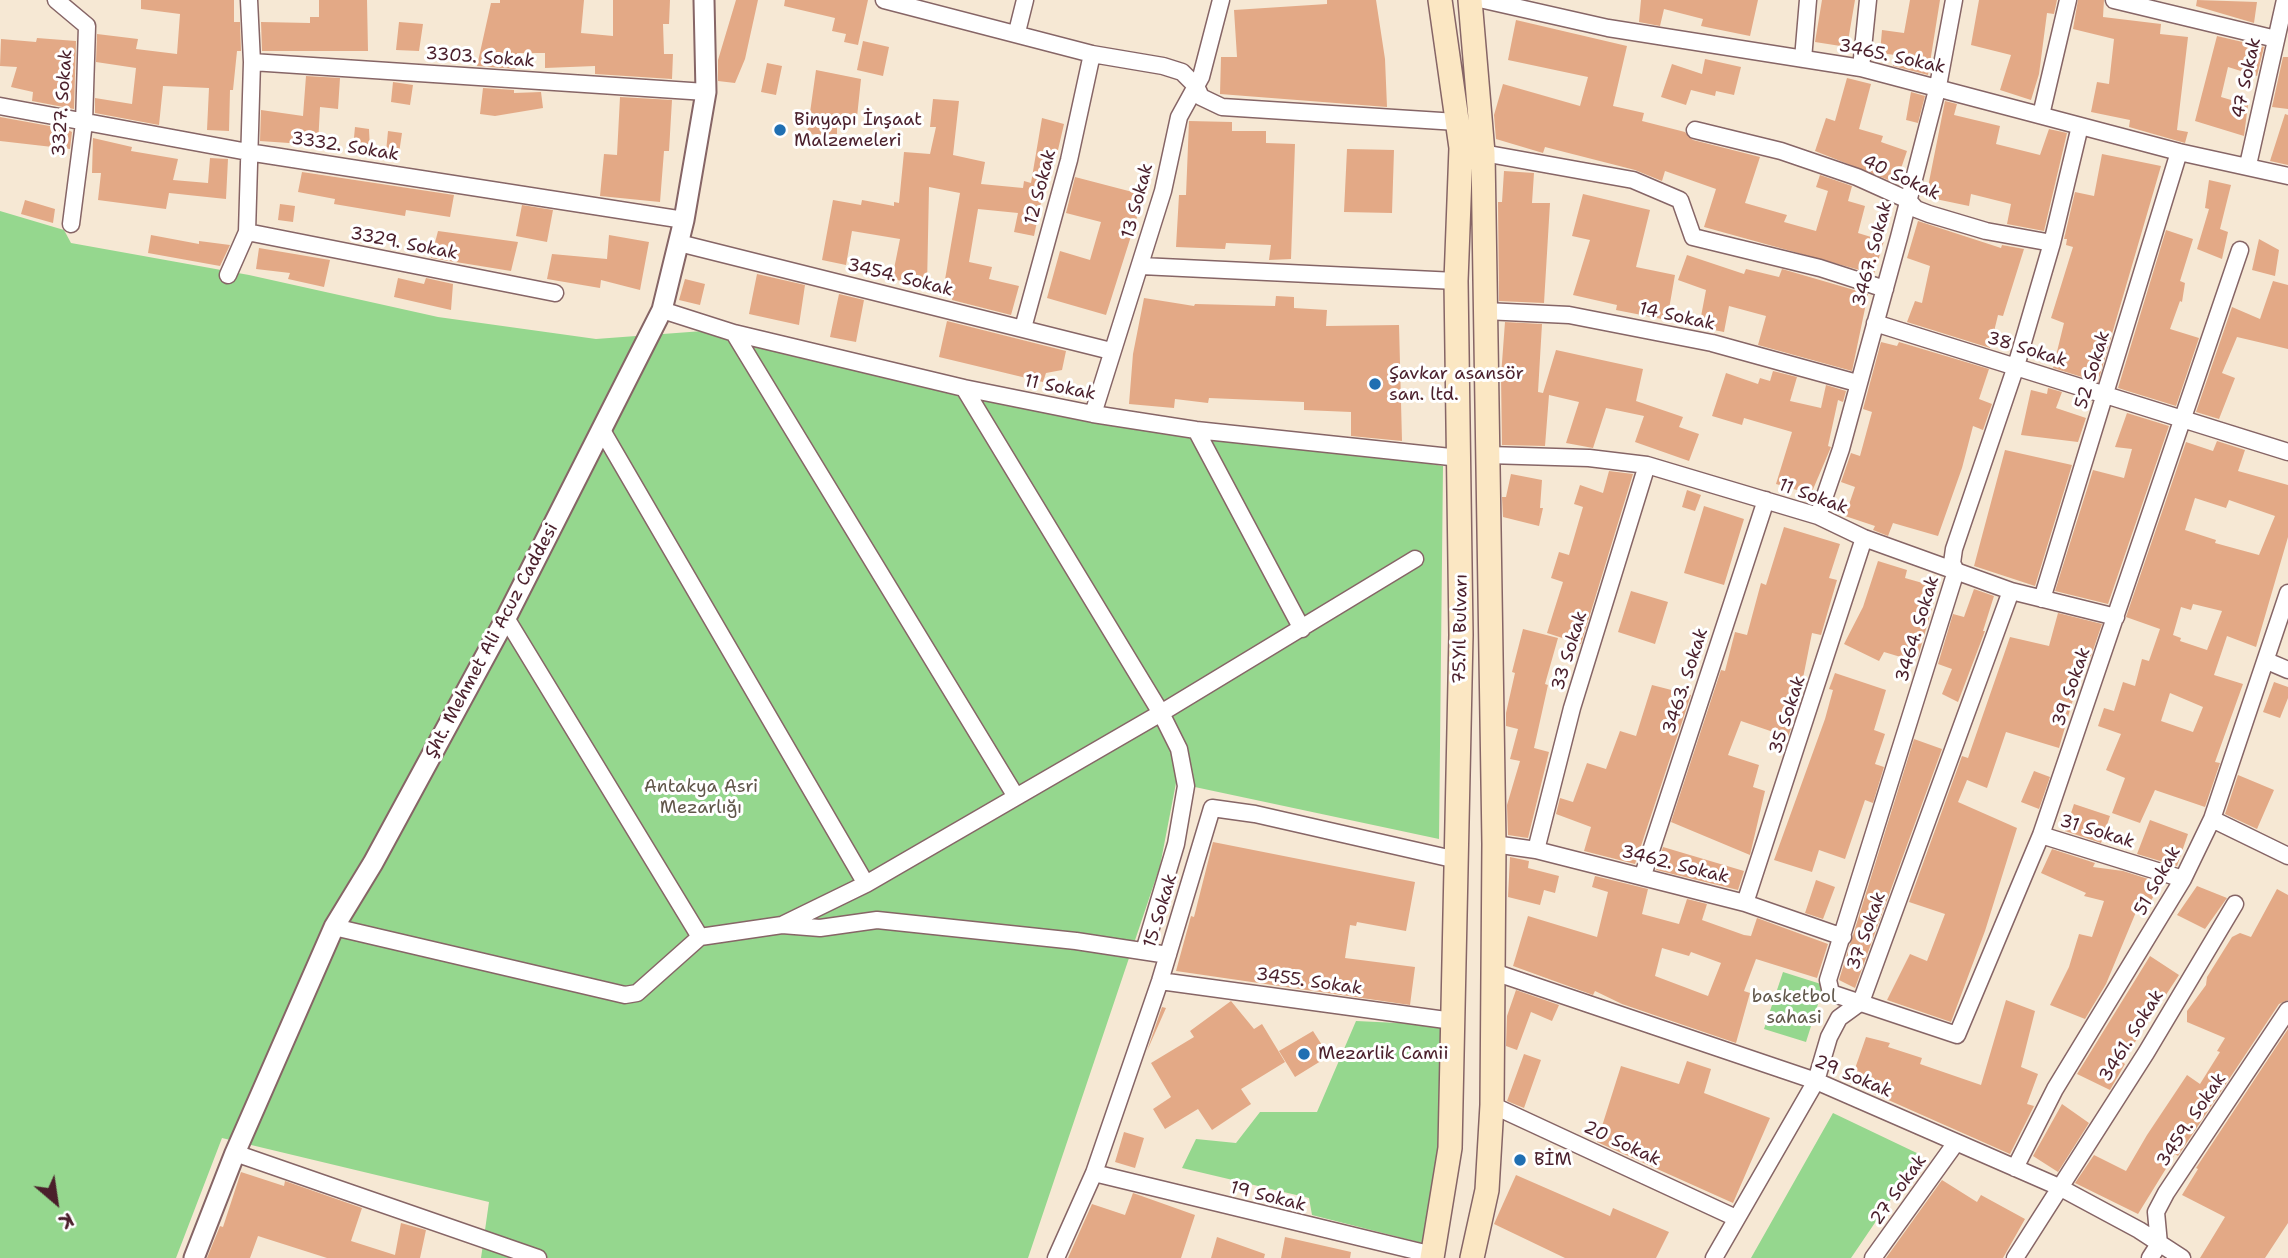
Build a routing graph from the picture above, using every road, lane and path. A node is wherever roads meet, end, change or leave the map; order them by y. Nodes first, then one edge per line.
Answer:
1 (56, 0) edge
2 (249, 0) edge
3 (704, 0) edge
4 (1026, 0) edge
5 (1221, 0) edge
6 (1440, 0) edge
7 (1469, 0) edge
8 (1484, 0) edge
9 (1808, 0) edge
10 (1868, 0) edge
11 (1954, 0) edge
12 (2068, 0) edge
13 (2113, 0) edge
14 (2285, 0) edge
15 (892, 1) edge
16 (1017, 32) junction
17 (2276, 39) junction
18 (1092, 54) junction
19 (1803, 59) junction
20 (252, 62) junction
21 (1861, 68) junction
22 (1196, 86) junction
23 (1938, 86) junction
24 (706, 92) junction
25 (0, 106) edge
26 (2041, 115) junction
27 (1457, 121) junction
28 (84, 123) junction
29 (2080, 125) junction
30 (1695, 130) dead end
31 (248, 152) junction
32 (2179, 152) junction
33 (1483, 153) junction
34 (2248, 165) junction
35 (2288, 176) edge
36 (1908, 200) junction
37 (684, 220) junction
38 (71, 223) dead end
39 (247, 232) junction
40 (679, 243) junction
41 (2052, 243) junction
42 (2240, 250) dead end
43 (1141, 266) junction
44 (228, 275) dead end
45 (1456, 281) junction
46 (1885, 289) junction
47 (555, 293) dead end
48 (662, 310) junction
49 (1485, 311) junction
50 (1875, 323) junction
51 (1023, 328) junction
52 (734, 333) junction
53 (1111, 351) junction
54 (2016, 366) junction
55 (1857, 383) junction
56 (964, 388) junction
57 (2106, 394) junction
58 (1093, 414) junction
59 (2182, 419) junction
60 (1196, 430) junction
61 (603, 432) junction
62 (2288, 452) edge
63 (1488, 455) junction
64 (1460, 458) junction
65 (1647, 465) junction
66 (1766, 500) junction
67 (1818, 516) junction
68 (1864, 538) junction
69 (1415, 559) dead end
70 (1956, 571) junction
71 (2011, 591) junction
72 (2288, 593) edge
73 (2042, 599) junction
74 (2116, 617) junction
75 (506, 618) junction
76 (1302, 629) junction
77 (2267, 661) junction
78 (2288, 670) edge
79 (1161, 713) junction
80 (1015, 795) junction
81 (2212, 819) junction
82 (2041, 835) junction
83 (1494, 844) junction
84 (1536, 850) junction
85 (2288, 856) edge
86 (1457, 860) junction
87 (1643, 876) junction
88 (2183, 878) junction
89 (866, 884) junction
90 (1745, 902) junction
91 (2235, 904) dead end
92 (782, 925) junction
93 (334, 927) junction
94 (700, 937) junction
95 (1843, 937) junction
96 (1144, 951) junction
97 (1168, 955) junction
98 (1491, 971) junction
99 (1160, 981) junction
100 (1861, 1002) junction
101 (2288, 1010) edge
102 (1453, 1021) junction
103 (1816, 1081) junction
104 (1492, 1105) junction
105 (1955, 1144) junction
106 (235, 1153) junction
107 (2015, 1168) junction
108 (1094, 1173) junction
109 (2059, 1188) junction
110 (1736, 1218) junction
111 (2155, 1251) edge
112 (1433, 1256) edge
113 (194, 1258) edge
114 (538, 1258) edge
115 (1056, 1258) edge
116 (1472, 1258) edge
117 (1714, 1258) edge
118 (1873, 1258) edge
119 (2015, 1258) edge
120 (2182, 1258) edge

1 - 28 street, 3327. Sokak
2 - 20 street
3 - 24 street, Şht. Mehmet Ali Acuz Caddesi
4 - 16 street
5 - 22 street, 13 Sokak
6 - 27 main road, 75.Yıl Bulvarı
7 - 33 main road, 75.Yıl Bulvarı
8 - 19 street, 3465. Sokak
9 - 19 street
10 - 21 street
11 - 23 street, 3467. Sokak
12 - 26 street
13 - 17 street
14 - 17 street, 47 Sokak
15 - 16 street
16 - 18 street
17 - 34 street, 47 Sokak
18 - 22 street
18 - 51 street, 12 Sokak
19 - 21 street, 3465. Sokak
20 - 24 street, 3303. Sokak
20 - 31 street
21 - 23 street, 3465. Sokak
22 - 27 street
22 - 43 street, 13 Sokak
23 - 26 street, 3465. Sokak
23 - 36 street, 3467. Sokak
24 - 37 street, Şht. Mehmet Ali Acuz Caddesi
25 - 28 street, 3332. Sokak
26 - 29 street, 3465. Sokak
27 - 45 main road, 75.Yıl Bulvarı
28 - 31 street, 3332. Sokak
28 - 38 street, 3327. Sokak
29 - 32 street, 3465. Sokak
29 - 41 street, 3464. Sokak
30 - 36 street, 40 Sokak
31 - 37 street, 3332. Sokak
31 - 39 street
32 - 34 street, 3465. Sokak
32 - 57 street, 52 Sokak
33 - 46 street
33 - 49 main road, 75.Yıl Bulvarı
34 - 35 street, 3465. Sokak
36 - 41 street, 40 Sokak
36 - 46 street, 3467. Sokak
37 - 40 street, Şht. Mehmet Ali Acuz Caddesi
39 - 44 street
39 - 47 street, 3329. Sokak
40 - 48 street, Şht. Mehmet Ali Acuz Caddesi
40 - 51 street, 3454. Sokak
41 - 54 street, 3464. Sokak
42 - 59 street, 39 Sokak
43 - 45 street
43 - 53 street, 13 Sokak
45 - 64 main road, 75.Yıl Bulvarı
46 - 50 street, 3467. Sokak
48 - 52 street, 11 Sokak
48 - 61 street, Şht. Mehmet Ali Acuz Caddesi
49 - 55 street, 14 Sokak
49 - 63 main road, 75.Yıl Bulvarı
50 - 54 street, 38 Sokak
50 - 55 street, 3467. Sokak
51 - 53 street, 3454. Sokak
52 - 56 street, 11 Sokak
52 - 80 street
53 - 58 street, 13 Sokak
54 - 57 street, 38 Sokak
54 - 70 street, 3464. Sokak
55 - 67 street, 3467. Sokak
56 - 58 street, 11 Sokak
56 - 79 street
57 - 59 street, 38 Sokak
57 - 73 street, 52 Sokak
58 - 60 street, 11 Sokak
59 - 62 street, 38 Sokak
59 - 74 street, 39 Sokak
60 - 64 street, 11 Sokak
60 - 76 street
61 - 75 street, Şht. Mehmet Ali Acuz Caddesi
61 - 89 street
63 - 65 street, 11 Sokak
63 - 83 main road, 75.Yıl Bulvarı
64 - 86 main road, 75.Yıl Bulvarı
65 - 66 street, 11 Sokak
65 - 84 street, 33 Sokak
66 - 67 street, 11 Sokak
66 - 87 street, 3463. Sokak
67 - 68 street, 11 Sokak
68 - 70 street, 11 Sokak
68 - 90 street, 35 Sokak
69 - 76 street
70 - 71 street, 11 Sokak
70 - 95 street, 3464. Sokak
71 - 73 street, 11 Sokak
71 - 100 street, 37 Sokak
72 - 77 street, 51 Sokak
73 - 74 street, 11 Sokak
74 - 82 street, 39 Sokak
75 - 93 street, Şht. Mehmet Ali Acuz Caddesi
75 - 94 street
76 - 79 street
77 - 78 street
77 - 81 street, 51 Sokak
79 - 80 street
79 - 96 street
80 - 89 street
81 - 85 street
81 - 88 street, 51 Sokak
82 - 88 street, 31 Sokak
82 - 100 street, 39 Sokak
83 - 84 street, 3462. Sokak
83 - 98 main road, 75.Yıl Bulvarı
84 - 87 street, 3462. Sokak
86 - 97 street, 15 Sokak
86 - 102 main road, 75.Yıl Bulvarı
87 - 90 street, 3462. Sokak
88 - 107 street, 51 Sokak
89 - 92 street
90 - 95 street, 3462. Sokak
91 - 109 street, 3461. Sokak
92 - 94 street
92 - 96 street
93 - 94 street
93 - 106 street, Şht. Mehmet Ali Acuz Caddesi
95 - 100 street, 3464. Sokak
96 - 97 street
97 - 99 street, 15 Sokak
98 - 103 street, 29 Sokak
98 - 104 main road, 75.Yıl Bulvarı
99 - 102 street, 3455. Sokak
99 - 108 street, 15 Sokak
100 - 103 street, 37 Sokak
101 - 111 street, 3459. Sokak
102 - 112 main road, 75.Yıl Bulvarı
103 - 105 street, 29 Sokak
103 - 110 street, 37 Sokak
104 - 110 street, 20 Sokak
104 - 116 main road, 75.Yıl Bulvarı
105 - 107 street, 29 Sokak
105 - 118 street, 27 Sokak
106 - 113 street, Şht. Mehmet Ali Acuz Caddesi
106 - 114 street
107 - 109 street, 29 Sokak
108 - 112 street, 19 Sokak
108 - 115 street, 15 Sokak
109 - 111 street, 29 Sokak
109 - 119 street, 3461. Sokak
110 - 117 street, 37 Sokak
111 - 120 street, 29 Sokak

